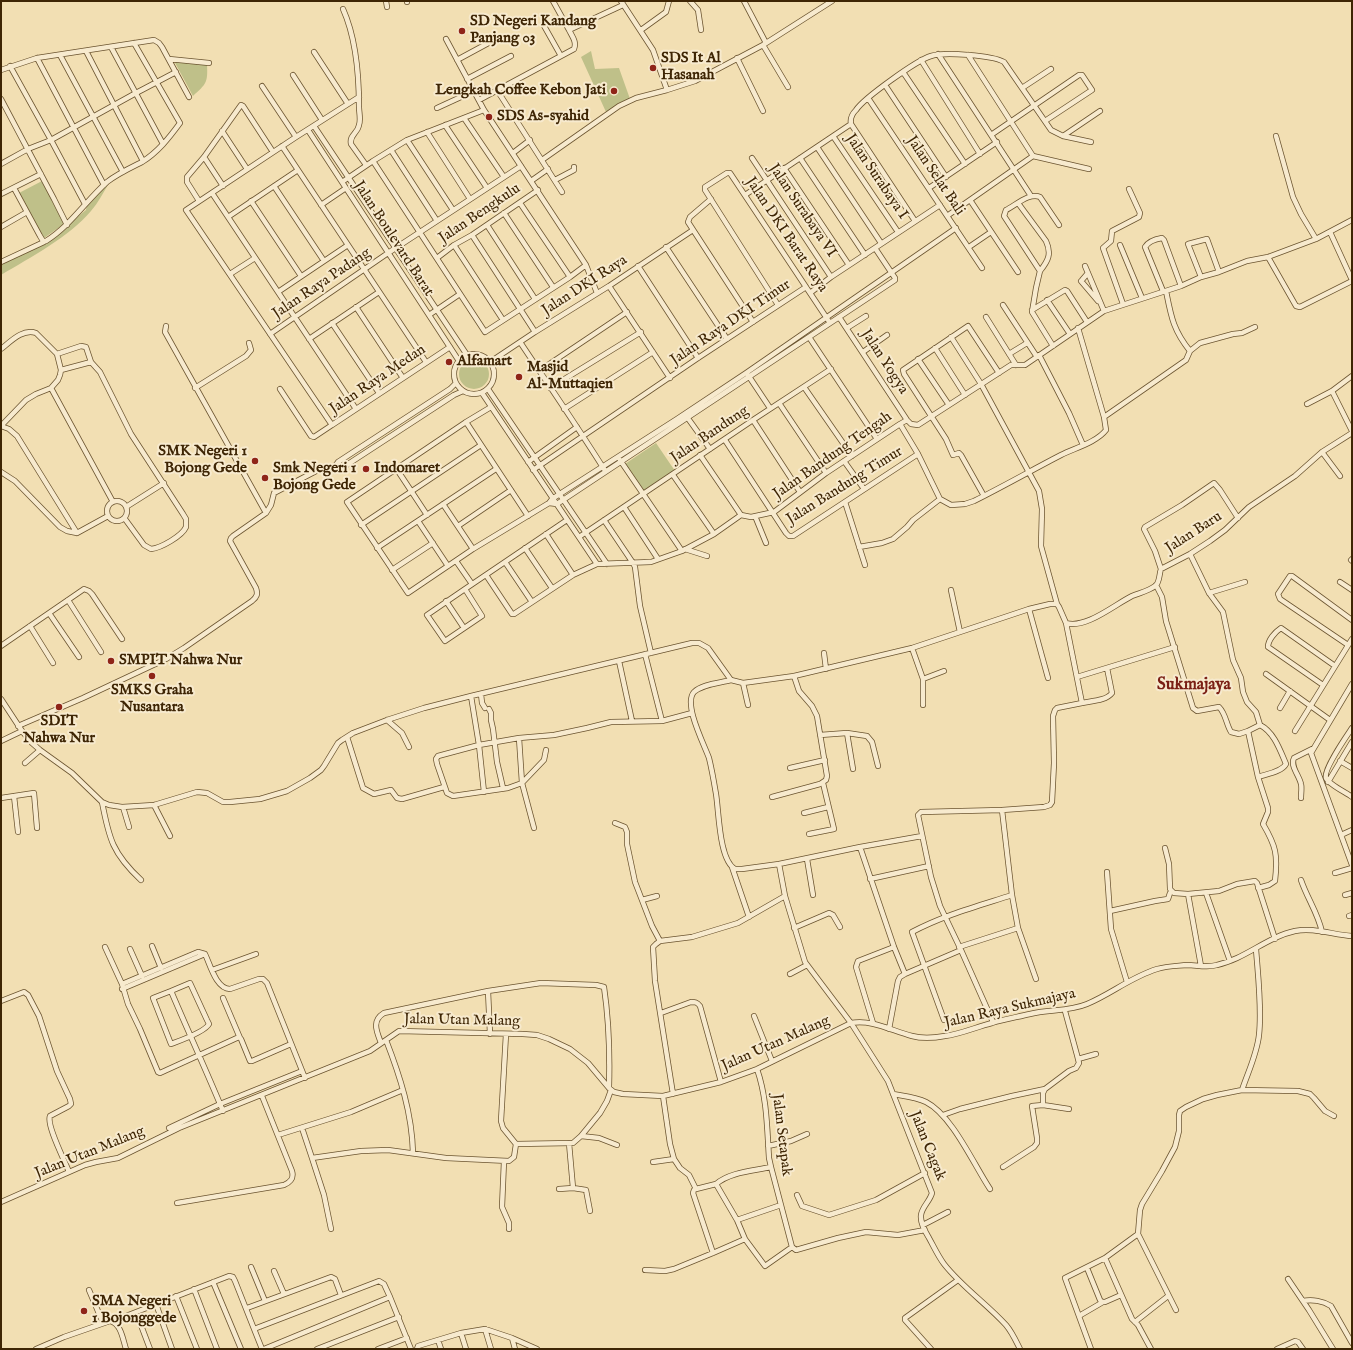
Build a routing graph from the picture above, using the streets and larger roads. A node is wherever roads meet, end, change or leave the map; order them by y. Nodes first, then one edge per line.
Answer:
1 (386, 1) edge
2 (553, 1) edge
3 (669, 1) edge
4 (690, 1) edge
5 (744, 1) edge
6 (832, 1) edge
7 (622, 3) edge
8 (387, 7) dead end
9 (342, 9) dead end
10 (543, 24) dead end
11 (569, 30) junction
12 (641, 30) junction
13 (701, 30) dead end
14 (446, 39) dead end
15 (494, 40) dead end
16 (134, 43) junction
17 (764, 44) junction
18 (111, 47) junction
19 (86, 51) junction
20 (314, 52) dead end
21 (938, 54) junction
22 (60, 55) junction
23 (968, 55) junction
24 (511, 56) dead end
25 (561, 56) junction
26 (37, 58) junction
27 (737, 58) junction
28 (169, 59) junction
29 (457, 60) junction
30 (921, 60) junction
31 (209, 63) dead end
32 (10, 66) junction
33 (1051, 69) dead end
34 (1, 70) edge
35 (176, 72) junction
36 (903, 72) junction
37 (292, 75) dead end
38 (467, 79) junction
39 (157, 82) junction
40 (885, 85) junction
41 (262, 86) dead end
42 (788, 87) dead end
43 (1022, 88) junction
44 (497, 90) junction
45 (667, 90) junction
46 (474, 91) junction
47 (136, 93) junction
48 (189, 97) dead end
49 (359, 97) junction
50 (868, 98) junction
51 (1, 100) edge
52 (479, 100) junction
53 (348, 104) junction
54 (115, 105) junction
55 (1034, 106) junction
56 (437, 108) dead end
57 (484, 110) junction
58 (763, 111) dead end
59 (1100, 111) dead end
60 (93, 117) junction
61 (464, 118) junction
62 (322, 120) junction
63 (1044, 121) junction
64 (1010, 122) junction
65 (851, 124) junction
66 (445, 125) junction
67 (314, 126) junction
68 (72, 128) junction
69 (308, 130) junction
70 (222, 131) junction
71 (426, 132) junction
72 (991, 135) junction
73 (833, 136) junction
74 (1063, 136) junction
75 (1276, 136) dead end
76 (296, 137) junction
77 (51, 140) junction
78 (407, 140) junction
79 (530, 140) junction
80 (997, 142) junction
81 (1092, 142) dead end
82 (163, 144) junction
83 (282, 146) junction
84 (817, 147) junction
85 (28, 149) junction
86 (391, 150) junction
87 (272, 152) junction
88 (512, 153) junction
89 (980, 154) junction
90 (1033, 156) junction
91 (204, 157) junction
92 (752, 158) dead end
93 (800, 158) junction
94 (373, 160) junction
95 (542, 160) junction
96 (143, 161) junction
97 (1, 164) edge
98 (965, 164) junction
99 (366, 165) junction
100 (521, 166) junction
101 (574, 167) dead end
102 (784, 168) junction
103 (548, 169) junction
104 (1089, 169) dead end
105 (247, 170) junction
106 (298, 170) junction
107 (1014, 170) junction
108 (123, 172) junction
109 (41, 174) junction
110 (349, 177) junction
111 (504, 177) junction
112 (946, 177) junction
113 (556, 180) junction
114 (767, 180) junction
115 (531, 181) junction
116 (342, 182) junction
117 (104, 185) junction
118 (223, 186) junction
119 (274, 186) junction
120 (14, 188) junction
121 (346, 188) junction
122 (487, 188) junction
123 (929, 188) junction
124 (1129, 189) dead end
125 (538, 190) junction
126 (562, 192) dead end
127 (212, 193) junction
128 (1, 194) edge
129 (745, 195) junction
130 (1031, 196) junction
131 (470, 199) junction
132 (711, 199) junction
133 (970, 200) junction
134 (199, 201) junction
135 (251, 201) junction
136 (520, 202) junction
137 (1018, 203) junction
138 (85, 204) junction
139 (321, 205) junction
140 (940, 205) junction
141 (453, 210) junction
142 (27, 212) junction
143 (504, 213) junction
144 (947, 216) junction
145 (228, 217) junction
146 (1352, 220) edge
147 (437, 221) junction
148 (915, 221) junction
149 (67, 225) junction
150 (487, 225) junction
151 (1059, 225) dead end
152 (1, 226) edge
153 (956, 228) junction
154 (693, 230) junction
155 (898, 232) junction
156 (991, 232) junction
157 (1330, 232) junction
158 (420, 233) junction
159 (472, 235) junction
160 (1316, 239) junction
161 (44, 242) junction
162 (881, 244) junction
163 (348, 245) junction
164 (454, 245) junction
165 (1120, 245) dead end
166 (666, 247) junction
167 (969, 247) junction
168 (396, 248) junction
169 (875, 248) junction
170 (388, 253) junction
171 (865, 254) junction
172 (1268, 257) junction
173 (254, 258) junction
174 (437, 258) junction
175 (324, 261) junction
176 (1, 262) edge
177 (586, 265) junction
178 (849, 265) junction
179 (638, 266) junction
180 (1085, 266) dead end
181 (982, 268) dead end
182 (364, 270) junction
183 (1018, 272) dead end
184 (1040, 272) junction
185 (1219, 272) junction
186 (892, 273) junction
187 (1088, 273) junction
188 (230, 274) junction
189 (301, 276) junction
190 (570, 277) junction
191 (831, 277) junction
192 (1200, 277) junction
193 (1352, 281) edge
194 (609, 286) junction
195 (1181, 286) junction
196 (553, 287) junction
197 (806, 287) junction
198 (1164, 291) junction
199 (278, 292) junction
200 (379, 292) junction
201 (597, 292) junction
202 (810, 293) junction
203 (460, 294) junction
204 (1142, 298) junction
205 (534, 299) junction
206 (1048, 300) junction
207 (1124, 304) junction
208 (778, 305) junction
209 (1003, 305) dead end
210 (356, 307) junction
211 (1103, 308) junction
212 (437, 310) junction
213 (520, 310) junction
214 (1032, 310) junction
215 (627, 312) junction
216 (429, 315) junction
217 (866, 316) dead end
218 (294, 317) junction
219 (826, 317) junction
220 (840, 317) junction
221 (986, 318) dead end
222 (503, 320) junction
223 (753, 322) junction
224 (1087, 322) junction
225 (332, 323) junction
226 (830, 323) junction
227 (166, 326) dead end
228 (1255, 327) dead end
229 (847, 328) junction
230 (1078, 328) junction
231 (535, 332) junction
232 (641, 332) junction
233 (270, 334) junction
234 (1070, 334) junction
235 (887, 335) dead end
236 (809, 337) junction
237 (951, 337) junction
238 (309, 339) junction
239 (727, 339) junction
240 (520, 342) junction
241 (248, 343) dead end
242 (1028, 343) junction
243 (1053, 346) junction
244 (450, 347) junction
245 (935, 348) junction
246 (1, 349) edge
247 (1190, 351) junction
248 (653, 352) junction
249 (863, 352) junction
250 (57, 354) junction
251 (1010, 354) junction
252 (467, 355) junction
253 (1038, 356) junction
254 (698, 358) junction
255 (918, 359) junction
256 (459, 361) junction
257 (91, 362) junction
258 (426, 362) junction
259 (490, 362) junction
260 (1016, 364) junction
261 (831, 369) junction
262 (61, 370) junction
263 (539, 371) junction
264 (746, 373) junction
265 (999, 373) junction
266 (1352, 376) edge
267 (749, 377) junction
268 (403, 378) junction
269 (670, 378) junction
270 (456, 383) junction
271 (981, 384) junction
272 (804, 387) junction
273 (51, 388) junction
274 (196, 388) junction
275 (550, 388) junction
276 (280, 389) dead end
277 (488, 389) junction
278 (463, 391) junction
279 (1332, 391) junction
280 (482, 393) junction
281 (379, 394) junction
282 (965, 395) junction
283 (779, 404) junction
284 (1307, 404) dead end
285 (949, 405) junction
286 (491, 407) junction
287 (770, 408) junction
288 (356, 409) junction
289 (564, 409) junction
290 (686, 416) junction
291 (932, 416) junction
292 (1104, 417) junction
293 (753, 420) junction
294 (907, 420) junction
295 (466, 422) junction
296 (900, 424) junction
297 (332, 425) junction
298 (1, 426) edge
299 (577, 427) junction
300 (1352, 432) edge
301 (583, 436) junction
302 (877, 439) junction
303 (725, 440) junction
304 (481, 445) junction
305 (1083, 445) junction
306 (710, 449) junction
307 (1322, 452) junction
308 (918, 454) junction
309 (700, 455) junction
310 (852, 456) junction
311 (535, 457) junction
312 (618, 457) junction
313 (844, 461) junction
314 (528, 462) junction
315 (622, 462) junction
316 (540, 465) junction
317 (603, 467) junction
318 (396, 468) junction
319 (333, 469) junction
320 (496, 469) junction
321 (533, 470) junction
322 (1, 472) edge
323 (606, 472) junction
324 (1029, 472) junction
325 (826, 473) junction
326 (673, 475) junction
327 (1340, 476) dead end
328 (164, 483) junction
329 (864, 489) junction
330 (511, 490) junction
331 (412, 491) junction
332 (800, 492) junction
333 (643, 494) junction
334 (560, 495) junction
335 (984, 496) junction
336 (940, 499) junction
337 (563, 500) junction
338 (551, 501) junction
339 (113, 502) junction
340 (845, 502) junction
341 (443, 504) junction
342 (557, 504) junction
343 (126, 507) junction
344 (624, 507) junction
345 (774, 512) junction
346 (266, 514) junction
347 (427, 515) junction
348 (741, 515) junction
349 (108, 516) junction
350 (528, 516) junction
351 (755, 516) junction
352 (1238, 518) junction
353 (125, 519) junction
354 (567, 520) junction
355 (604, 520) junction
356 (418, 521) junction
357 (361, 525) junction
358 (458, 526) junction
359 (585, 532) junction
360 (77, 533) junction
361 (546, 534) junction
362 (714, 534) junction
363 (579, 537) junction
364 (433, 543) junction
365 (766, 543) dead end
366 (859, 547) junction
367 (377, 548) junction
368 (525, 548) junction
369 (474, 549) junction
370 (684, 550) junction
371 (1190, 554) junction
372 (707, 556) dead end
373 (658, 559) junction
374 (456, 561) junction
375 (505, 562) junction
376 (633, 563) junction
377 (596, 564) junction
378 (607, 564) junction
379 (865, 565) dead end
380 (448, 566) junction
381 (1161, 569) junction
382 (392, 570) junction
383 (486, 575) junction
384 (573, 575) junction
385 (1245, 582) dead end
386 (1340, 582) dead end
387 (472, 584) junction
388 (1156, 585) junction
389 (552, 588) junction
390 (465, 589) junction
391 (952, 590) dead end
392 (1352, 590) edge
393 (1208, 593) junction
394 (68, 600) junction
395 (446, 601) junction
396 (532, 602) junction
397 (1056, 604) junction
398 (1029, 608) junction
399 (49, 613) junction
400 (1352, 620) edge
401 (1066, 623) junction
402 (30, 626) junction
403 (464, 628) junction
404 (960, 632) junction
405 (122, 639) dead end
406 (1352, 639) edge
407 (1348, 645) junction
408 (1, 646) edge
409 (1175, 647) junction
410 (912, 648) junction
411 (101, 652) dead end
412 (651, 653) junction
413 (645, 654) junction
414 (824, 654) dead end
415 (79, 657) dead end
416 (619, 661) junction
417 (53, 663) dead end
418 (1335, 666) junction
419 (1107, 668) junction
420 (826, 669) junction
421 (944, 671) dead end
422 (1266, 674) dead end
423 (794, 676) junction
424 (1077, 677) junction
425 (1048, 678) dead end
426 (923, 679) junction
427 (731, 680) junction
428 (743, 683) junction
429 (1352, 684) edge
430 (1323, 685) junction
431 (1290, 691) junction
432 (481, 694) junction
433 (471, 696) junction
434 (1, 699) edge
435 (1082, 703) junction
436 (748, 705) dead end
437 (923, 705) dead end
438 (1310, 705) junction
439 (1280, 708) dead end
440 (692, 714) junction
441 (387, 720) junction
442 (1330, 720) junction
443 (632, 721) junction
444 (662, 721) junction
445 (1260, 725) junction
446 (18, 726) junction
447 (1352, 728) edge
448 (22, 731) junction
449 (1248, 731) junction
450 (1295, 731) dead end
451 (847, 733) junction
452 (820, 736) junction
453 (347, 737) junction
454 (519, 738) junction
455 (1, 741) edge
456 (495, 742) junction
457 (1352, 742) edge
458 (480, 745) junction
459 (409, 747) dead end
460 (1312, 749) junction
461 (40, 750) junction
462 (546, 750) dead end
463 (825, 760) junction
464 (1340, 761) junction
465 (24, 763) dead end
466 (878, 766) dead end
467 (790, 768) dead end
468 (1352, 768) edge
469 (853, 769) dead end
470 (1258, 777) junction
471 (1328, 782) junction
472 (522, 783) junction
473 (822, 783) junction
474 (444, 787) junction
475 (503, 788) junction
476 (484, 792) junction
477 (14, 796) junction
478 (772, 796) dead end
479 (1352, 797) edge
480 (1, 798) edge
481 (1301, 798) dead end
482 (102, 802) junction
483 (154, 805) junction
484 (123, 807) junction
485 (828, 807) junction
486 (1002, 810) junction
487 (804, 813) dead end
488 (615, 823) dead end
489 (129, 827) dead end
490 (37, 828) dead end
491 (534, 828) dead end
492 (1352, 830) edge
493 (18, 832) dead end
494 (808, 834) dead end
495 (1341, 834) junction
496 (170, 836) dead end
497 (922, 836) junction
498 (860, 847) junction
499 (1165, 848) dead end
500 (807, 859) junction
501 (779, 864) junction
502 (929, 866) junction
503 (1352, 866) edge
504 (732, 867) junction
505 (1107, 872) dead end
506 (1335, 873) dead end
507 (870, 879) junction
508 (141, 880) dead end
509 (1301, 880) dead end
510 (1258, 888) junction
511 (1172, 892) junction
512 (1206, 893) junction
513 (1352, 893) edge
514 (1188, 894) junction
515 (813, 895) dead end
516 (1012, 895) junction
517 (1345, 895) dead end
518 (657, 896) dead end
519 (785, 896) junction
520 (642, 900) junction
521 (1110, 911) junction
522 (945, 916) junction
523 (749, 917) junction
524 (794, 928) junction
525 (840, 928) dead end
526 (1018, 928) junction
527 (1322, 932) junction
528 (1352, 936) edge
529 (1275, 939) junction
530 (660, 941) junction
531 (152, 946) dead end
532 (105, 947) dead end
533 (894, 947) junction
534 (130, 949) dead end
535 (960, 949) junction
536 (1256, 949) junction
537 (205, 954) junction
538 (256, 954) dead end
539 (1230, 961) junction
540 (807, 965) junction
541 (924, 965) junction
542 (1201, 966) junction
543 (161, 968) junction
544 (212, 970) junction
545 (790, 974) dead end
546 (905, 974) junction
547 (142, 976) junction
548 (1036, 979) dead end
549 (1127, 982) junction
550 (122, 987) junction
551 (171, 991) junction
552 (488, 991) junction
553 (223, 998) dead end
554 (1, 1001) edge
555 (1065, 1011) junction
556 (661, 1013) junction
557 (754, 1016) dead end
558 (944, 1020) dead end
559 (993, 1022) junction
560 (851, 1023) junction
561 (873, 1023) junction
562 (889, 1029) junction
563 (490, 1034) junction
564 (506, 1034) junction
565 (190, 1036) junction
566 (240, 1038) junction
567 (383, 1042) junction
568 (291, 1044) junction
569 (1096, 1054) dead end
570 (199, 1055) junction
571 (1078, 1059) junction
572 (772, 1061) junction
573 (757, 1069) junction
574 (302, 1072) junction
575 (305, 1078) junction
576 (721, 1082) junction
577 (610, 1089) junction
578 (1045, 1089) junction
579 (403, 1090) junction
580 (1242, 1090) junction
581 (673, 1094) junction
582 (893, 1094) junction
583 (262, 1096) junction
584 (663, 1096) junction
585 (220, 1104) junction
586 (1043, 1105) junction
587 (1070, 1109) dead end
588 (223, 1111) junction
589 (943, 1115) junction
590 (1334, 1116) dead end
591 (169, 1128) dead end
592 (302, 1128) junction
593 (807, 1134) dead end
594 (278, 1135) junction
595 (581, 1136) junction
596 (516, 1144) junction
597 (569, 1144) junction
598 (617, 1145) dead end
599 (768, 1146) junction
600 (412, 1152) junction
601 (312, 1158) junction
602 (674, 1159) junction
603 (504, 1161) junction
604 (653, 1162) dead end
605 (771, 1167) junction
606 (1003, 1167) dead end
607 (69, 1172) junction
608 (925, 1173) junction
609 (716, 1184) junction
610 (573, 1188) junction
611 (696, 1188) junction
612 (558, 1189) dead end
613 (990, 1189) dead end
614 (797, 1195) dead end
615 (1, 1202) edge
616 (177, 1203) dead end
617 (781, 1205) junction
618 (590, 1211) dead end
619 (948, 1212) dead end
620 (737, 1220) junction
621 (924, 1227) junction
622 (331, 1229) dead end
623 (508, 1229) dead end
624 (1138, 1234) junction
625 (745, 1238) junction
626 (792, 1247) junction
627 (713, 1253) junction
628 (1105, 1258) junction
629 (252, 1267) dead end
630 (1087, 1268) junction
631 (645, 1270) dead end
632 (274, 1271) dead end
633 (1288, 1279) dead end
634 (958, 1280) junction
635 (213, 1282) junction
636 (194, 1289) junction
637 (89, 1290) dead end
638 (284, 1294) junction
639 (1121, 1295) junction
640 (176, 1296) junction
641 (341, 1296) junction
642 (1168, 1296) junction
643 (390, 1298) junction
644 (1303, 1301) junction
645 (265, 1302) junction
646 (1103, 1302) junction
647 (156, 1304) junction
648 (247, 1308) junction
649 (1176, 1310) dead end
650 (136, 1312) junction
651 (1079, 1316) junction
652 (399, 1317) junction
653 (113, 1321) junction
654 (103, 1322) junction
655 (1135, 1322) junction
656 (254, 1329) junction
657 (485, 1330) junction
658 (461, 1333) junction
659 (407, 1338) junction
660 (512, 1338) junction
661 (438, 1340) junction
662 (1352, 1344) edge
663 (36, 1349) edge
664 (126, 1349) edge
665 (150, 1349) edge
666 (172, 1349) edge
667 (197, 1349) edge
668 (217, 1349) edge
669 (241, 1349) edge
670 (263, 1349) edge
671 (317, 1349) edge
672 (378, 1349) edge
673 (411, 1349) edge
674 (417, 1349) edge
675 (441, 1349) edge
676 (466, 1349) edge
677 (491, 1349) edge
678 (515, 1349) edge
679 (538, 1349) edge
680 (931, 1349) edge
681 (1020, 1349) edge
682 (1091, 1349) edge
683 (1149, 1349) edge
684 (1277, 1349) edge
685 (1303, 1349) edge
686 (1333, 1349) edge

1 - 8 street
2 - 11 street
3 - 12 street
4 - 13 street
5 - 17 street
6 - 17 street
7 - 11 street
7 - 12 street
9 - 49 street
10 - 25 street
11 - 25 street
12 - 45 street
14 - 29 street
15 - 29 street
16 - 18 street
16 - 28 street
16 - 39 street
17 - 27 street
17 - 42 street
18 - 19 street
18 - 47 street
19 - 22 street
19 - 54 street
20 - 53 street
21 - 23 street
21 - 30 street
21 - 72 street
22 - 26 street
22 - 60 street
23 - 43 street
23 - 64 street
24 - 38 street
25 - 44 street
26 - 32 street
26 - 68 street
27 - 45 street
27 - 58 street
28 - 31 street
28 - 35 street
29 - 38 street
30 - 36 street
30 - 89 street
32 - 34 street
32 - 77 street
33 - 43 street
35 - 39 street
35 - 48 street
36 - 40 street
36 - 98 street
37 - 62 street
38 - 46 street
39 - 47 street
39 - 82 street
40 - 50 street
40 - 112 street
41 - 76 street
43 - 55 street
44 - 52 street
44 - 79 street
45 - 95 street
46 - 52 street
46 - 56 street
47 - 54 street
47 - 82 street
49 - 53 street
49 - 99 street
50 - 65 street
50 - 123 street, Jalan Selat Bali
51 - 85 street
52 - 57 street
53 - 62 street
54 - 60 street
54 - 96 street
55 - 63 street
55 - 63 street
55 - 64 street
57 - 61 street
57 - 88 street
59 - 74 street
60 - 68 street
60 - 108 street
61 - 66 street
61 - 111 street
62 - 67 street
63 - 74 street
64 - 72 street
64 - 90 street
65 - 73 street
65 - 148 street, Jalan Surabaya I
66 - 71 street
66 - 122 street
67 - 69 street
67 - 110 street, Jalan Boulevard Barat
68 - 77 street
68 - 117 street
69 - 76 street
69 - 116 street, Jalan Boulevard Barat
70 - 87 street
70 - 91 street
70 - 105 street
71 - 78 street
71 - 131 street
72 - 80 street
73 - 84 street
73 - 155 street, Jalan Surabaya I
74 - 81 street
75 - 160 street
76 - 83 street
77 - 85 street
77 - 138 street
78 - 86 street
78 - 141 street
79 - 88 street
79 - 95 street
80 - 89 street
80 - 107 street
82 - 96 street
83 - 87 street
83 - 106 street
84 - 93 street
84 - 162 street
85 - 97 street
85 - 109 street
86 - 94 street
86 - 147 street
87 - 105 street
88 - 100 street
89 - 98 street
90 - 104 street
90 - 107 street
91 - 118 street
91 - 134 street
92 - 114 street, Jalan Surabaya VI
93 - 102 street
93 - 171 street
94 - 99 street
94 - 158 street
95 - 103 street
96 - 108 street
98 - 112 street
99 - 110 street
100 - 111 street, Jalan Raya Padang
100 - 115 street
101 - 113 street
102 - 114 street
102 - 178 street
103 - 113 street
103 - 115 street
105 - 118 street
106 - 119 street
106 - 139 street
107 - 130 street
107 - 133 street
108 - 117 street
109 - 120 street
109 - 149 street
110 - 116 street
110 - 168 street, Jalan Boulevard Barat
111 - 122 street, Jalan Raya Padang
112 - 123 street
113 - 126 street
114 - 129 street
114 - 191 street, Jalan Surabaya VI
115 - 125 street
116 - 121 street, Jalan Boulevard Barat
117 - 138 street
118 - 127 street
119 - 135 street
119 - 175 street
120 - 128 street
120 - 142 street
121 - 139 street
121 - 170 street, Jalan Boulevard Barat
122 - 131 street, Jalan Raya Padang
123 - 140 street, Jalan Selat Bali
124 - 207 street
125 - 136 street, Jalan Bengkulu
125 - 177 street
127 - 134 street
127 - 145 street
129 - 132 street, Jalan DKI Barat Raya
129 - 197 street, Jalan DKI Barat Raya
130 - 137 street
130 - 151 street
131 - 141 street, Jalan Raya Padang
132 - 154 street
132 - 208 street
133 - 144 street
133 - 156 street
134 - 188 street, Jalan Raya Medan
135 - 145 street
135 - 189 street
136 - 143 street, Jalan Bengkulu
136 - 190 street
137 - 184 street
137 - 184 street
138 - 149 street
139 - 163 street
140 - 144 street, Jalan Selat Bali
140 - 148 street
141 - 147 street, Jalan Raya Padang
142 - 152 street
142 - 161 street
143 - 150 street, Jalan Bengkulu
143 - 196 street
144 - 153 street, Jalan Selat Bali
145 - 173 street
146 - 157 street
147 - 158 street, Jalan Raya Padang
148 - 155 street
149 - 161 street
150 - 159 street, Jalan Bengkulu
150 - 205 street
153 - 167 street, Jalan Selat Bali
153 - 186 street
154 - 166 street, Jalan DKI Raya
154 - 223 street
155 - 162 street
156 - 167 street
156 - 183 street
157 - 160 street
157 - 193 street
158 - 168 street, Jalan Raya Padang
158 - 174 street
159 - 164 street, Jalan Bengkulu
159 - 213 street
160 - 172 street
161 - 176 street
162 - 169 street
163 - 175 street
163 - 182 street
164 - 174 street, Jalan Bengkulu
164 - 222 street
165 - 204 street
166 - 179 street, Jalan DKI Raya
166 - 239 street
167 - 181 street, Jalan Selat Bali
168 - 170 street, Jalan Raya Padang
168 - 212 street, Jalan Boulevard Barat
169 - 171 street
169 - 186 street
170 - 182 street, Jalan Raya Padang
170 - 216 street, Jalan Boulevard Barat
171 - 178 street
172 - 185 street
172 - 193 street
173 - 188 street
173 - 199 street
174 - 203 street
175 - 189 street
177 - 190 street
177 - 201 street
178 - 191 street
179 - 194 street, Jalan DKI Raya
179 - 254 street
180 - 187 street
182 - 200 street
182 - 218 street, Jalan Raya Padang
184 - 214 street
185 - 192 street
185 - 192 street
186 - 219 street
186 - 220 street
187 - 211 street
187 - 211 street
188 - 233 street, Jalan Raya Medan
189 - 199 street
190 - 196 street
191 - 202 street
192 - 195 street
194 - 201 street, Jalan DKI Raya
194 - 215 street
195 - 198 street
195 - 198 street
196 - 205 street
197 - 202 street, Jalan DKI Barat Raya
197 - 208 street, Jalan Raya DKI Timur
198 - 204 street
198 - 247 street
199 - 218 street
200 - 210 street
200 - 258 street
201 - 231 street, Jalan DKI Raya
202 - 219 street, Jalan DKI Barat Raya
203 - 212 street
203 - 222 street
204 - 207 street
205 - 213 street
206 - 214 street
206 - 224 street
206 - 234 street
207 - 211 street
208 - 223 street, Jalan Raya DKI Timur
209 - 242 street
210 - 225 street
210 - 268 street
211 - 224 street
212 - 216 street
212 - 252 street, Jalan Boulevard Barat
213 - 222 street
213 - 231 street
214 - 243 street
215 - 232 street
215 - 263 street
216 - 244 street, Jalan Boulevard Barat
217 - 229 street
218 - 233 street, Jalan Raya Padang
218 - 238 street
219 - 226 street, Jalan DKI Barat Raya
219 - 264 street
220 - 226 street
220 - 229 street, Jalan Yogya
221 - 251 street
223 - 239 street, Jalan Raya DKI Timur
224 - 230 street
225 - 238 street
225 - 281 street
226 - 236 street
227 - 274 street
228 - 247 street
229 - 249 street, Jalan Yogya
230 - 234 street
230 - 292 street
231 - 240 street, Jalan DKI Raya
232 - 248 street
232 - 275 street
233 - 297 street, Jalan Raya Medan
234 - 243 street
235 - 249 street
236 - 261 street
236 - 267 street
237 - 245 street
237 - 265 street
237 - 271 street
238 - 288 street
239 - 254 street, Jalan Raya DKI Timur
240 - 259 street, Jalan DKI Raya
240 - 263 street
241 - 274 street
242 - 251 street
242 - 253 street
243 - 253 street
244 - 256 street, Jalan Boulevard Barat
244 - 258 street, Jalan Raya Medan
245 - 255 street
245 - 282 street
246 - 250 street
247 - 292 street
248 - 269 street
248 - 289 street
249 - 294 street, Jalan Yogya
250 - 257 street
250 - 262 street
251 - 260 street
252 - 256 street
252 - 259 street
253 - 260 street
253 - 305 street
254 - 269 street, Jalan Raya DKI Timur
255 - 285 street
255 - 291 street
256 - 270 street
257 - 262 street
257 - 328 street
258 - 268 street, Jalan Raya Medan
259 - 277 street
260 - 265 street
261 - 272 street, Jalan Bandung
261 - 302 street
262 - 273 street
263 - 275 street
264 - 267 street
264 - 290 street
265 - 271 street
266 - 279 street
267 - 287 street
267 - 290 street
268 - 281 street, Jalan Raya Medan
269 - 301 street, Jalan Raya DKI Timur
270 - 278 street
270 - 319 street
271 - 282 street
271 - 324 street
272 - 283 street, Jalan Bandung
272 - 310 street
273 - 298 street
273 - 339 street
274 - 346 street
275 - 289 street
276 - 297 street
277 - 280 street
277 - 311 street
278 - 280 street
278 - 319 street
279 - 284 street
279 - 300 street
280 - 286 street
281 - 288 street, Jalan Raya Medan
282 - 285 street
283 - 287 street, Jalan Bandung
283 - 325 street
285 - 291 street
286 - 295 street
286 - 314 street
287 - 293 street, Jalan Bandung
288 - 297 street, Jalan Raya Medan
289 - 299 street
290 - 306 street
290 - 312 street
290 - 315 street
291 - 294 street
291 - 335 street
292 - 305 street
293 - 303 street, Jalan Bandung
293 - 332 street
294 - 296 street, Jalan Bandung Tengah
295 - 304 street
295 - 318 street
296 - 302 street, Jalan Bandung Tengah
296 - 308 street
298 - 360 street
299 - 301 street
299 - 311 street
300 - 307 street, Jalan Baru
301 - 316 street, Jalan Raya DKI Timur
301 - 317 street
302 - 310 street, Jalan Bandung Tengah
303 - 306 street, Jalan Bandung
303 - 345 street
304 - 320 street
304 - 331 street
305 - 324 street
306 - 309 street, Jalan Bandung
307 - 327 street
307 - 352 street, Jalan Baru
308 - 329 street, Jalan Bandung Timur
308 - 336 street
309 - 326 street, Jalan Bandung
309 - 348 street
310 - 313 street, Jalan Bandung Tengah
311 - 314 street
311 - 316 street
312 - 315 street
312 - 317 street
313 - 325 street, Jalan Bandung Tengah
313 - 329 street
314 - 321 street
315 - 323 street
315 - 333 street
316 - 321 street, Jalan Raya DKI Timur
316 - 334 street
317 - 323 street
317 - 334 street
318 - 331 street
318 - 357 street
319 - 346 street
320 - 330 street
320 - 341 street
321 - 338 street
322 - 360 street
323 - 337 street
324 - 335 street
324 - 397 street
325 - 332 street, Jalan Bandung Tengah
326 - 333 street, Jalan Bandung
326 - 362 street
328 - 343 street
328 - 353 street
329 - 340 street, Jalan Bandung Timur
330 - 350 street
330 - 358 street
331 - 347 street
331 - 357 street
332 - 345 street, Jalan Bandung Tengah
333 - 344 street, Jalan Bandung
333 - 370 street
334 - 337 street
334 - 338 street
335 - 336 street
336 - 366 street
337 - 342 street
337 - 359 street
338 - 342 street
338 - 350 street
339 - 343 street
339 - 349 street
340 - 345 street, Jalan Bandung Timur
340 - 366 street
341 - 347 street
341 - 358 street
342 - 354 street
343 - 353 street
344 - 355 street, Jalan Bandung
344 - 373 street
345 - 351 street
346 - 446 street
347 - 356 street
348 - 351 street
348 - 362 street
349 - 353 street
349 - 360 street
350 - 369 street
351 - 365 street
352 - 371 street, Jalan Baru
352 - 381 street
354 - 361 street
354 - 363 street
355 - 359 street, Jalan Bandung
355 - 376 street
356 - 364 street
356 - 367 street
357 - 367 street
358 - 369 street
359 - 363 street, Jalan Bandung
359 - 378 street
361 - 368 street
361 - 384 street
362 - 370 street
363 - 377 street
364 - 380 street
364 - 382 street
366 - 379 street
367 - 382 street
368 - 375 street
368 - 389 street
369 - 374 street
370 - 372 street
370 - 373 street
371 - 381 street, Jalan Baru
371 - 393 street
373 - 376 street
374 - 380 street
374 - 387 street
375 - 383 street
375 - 396 street
376 - 378 street
376 - 412 street
377 - 378 street
377 - 384 street
380 - 382 street
381 - 388 street, Jalan Baru
383 - 387 street
383 - 396 street
384 - 389 street
385 - 393 street
386 - 392 street
387 - 390 street
388 - 401 street
388 - 409 street
389 - 396 street
390 - 395 street
390 - 403 street
391 - 404 street
393 - 445 street
394 - 399 street
394 - 405 street
394 - 411 street
395 - 403 street
395 - 403 street
397 - 398 street
397 - 401 street
398 - 404 street
398 - 425 street
399 - 402 street
399 - 415 street
400 - 407 street
401 - 424 street
402 - 408 street
402 - 417 street
404 - 410 street
406 - 407 street
407 - 418 street
409 - 419 street
409 - 449 street
410 - 420 street
410 - 426 street
412 - 413 street
412 - 427 street
413 - 416 street
413 - 444 street
414 - 420 street
416 - 432 street
416 - 443 street
418 - 430 street
418 - 430 street
419 - 424 street
419 - 435 street
420 - 423 street
421 - 426 street
422 - 431 street
423 - 428 street
423 - 452 street
424 - 435 street
426 - 437 street
427 - 428 street
427 - 440 street
428 - 436 street
429 - 442 street
430 - 438 street
431 - 438 street
431 - 439 street
432 - 433 street
432 - 456 street
433 - 441 street
433 - 458 street
434 - 446 street
435 - 486 street
438 - 442 street
438 - 450 street
440 - 444 street
440 - 504 street
441 - 453 street
441 - 459 street
442 - 460 street
443 - 444 street
443 - 454 street
445 - 449 street
445 - 470 street
446 - 448 street
447 - 471 street
448 - 455 street
448 - 461 street
449 - 470 street
451 - 452 street
451 - 466 street
451 - 469 street
452 - 463 street
453 - 474 street
453 - 483 street
454 - 456 street
454 - 472 street
456 - 458 street
456 - 475 street
457 - 464 street
458 - 474 street
458 - 476 street
460 - 481 street
460 - 495 street
461 - 465 street
461 - 482 street
462 - 472 street
463 - 467 street
463 - 473 street
464 - 468 street
464 - 471 street
470 - 510 street
471 - 479 street
472 - 475 street
472 - 491 street
473 - 478 street
473 - 485 street
474 - 476 street
475 - 476 street
477 - 480 street
477 - 490 street
477 - 493 street
482 - 484 street
482 - 508 street
483 - 484 street
483 - 496 street
484 - 489 street
485 - 487 street
485 - 494 street
486 - 497 street
486 - 516 street
488 - 520 street
492 - 495 street
495 - 503 street
497 - 498 street
497 - 502 street
498 - 500 street
498 - 507 street
499 - 511 street
500 - 501 street
500 - 515 street
501 - 504 street
501 - 519 street, Jalan Cagak
502 - 507 street
502 - 522 street
503 - 506 street
504 - 523 street
505 - 521 street
507 - 533 street
509 - 527 street
510 - 512 street
510 - 529 street
511 - 514 street
511 - 521 street
512 - 514 street
512 - 539 street
513 - 517 street
514 - 542 street
516 - 522 street
516 - 526 street
518 - 520 street
519 - 523 street
519 - 524 street, Jalan Cagak
520 - 530 street
521 - 549 street
522 - 535 street
522 - 541 street
523 - 530 street
524 - 525 street
524 - 540 street, Jalan Cagak
526 - 535 street
526 - 548 street
527 - 528 street, Jalan Raya Sukmajaya
527 - 529 street, Jalan Raya Sukmajaya
529 - 536 street, Jalan Raya Sukmajaya
530 - 556 street
531 - 543 street
532 - 550 street
533 - 546 street
533 - 561 street
534 - 547 street
535 - 541 street
535 - 559 street
536 - 539 street, Jalan Raya Sukmajaya
536 - 580 street
537 - 543 street
537 - 544 street
537 - 550 street
538 - 544 street
539 - 542 street, Jalan Raya Sukmajaya
540 - 545 street
540 - 560 street, Jalan Cagak
541 - 546 street
541 - 558 street
542 - 549 street, Jalan Raya Sukmajaya
543 - 547 street
544 - 568 street
546 - 562 street
547 - 550 street
549 - 555 street, Jalan Raya Sukmajaya
550 - 570 street
551 - 565 street
551 - 565 street
551 - 565 street
552 - 563 street
552 - 567 street
552 - 577 street
553 - 566 street
554 - 607 street
555 - 559 street, Jalan Raya Sukmajaya
555 - 571 street
556 - 576 street
556 - 581 street
557 - 572 street
559 - 562 street, Jalan Raya Sukmajaya
560 - 561 street, Jalan Raya Sukmajaya
560 - 572 street, Jalan Utan Malang
560 - 582 street, Jalan Cagak
561 - 562 street, Jalan Raya Sukmajaya
563 - 564 street, Jalan Utan Malang
563 - 567 street, Jalan Utan Malang
564 - 577 street, Jalan Utan Malang
564 - 596 street
565 - 570 street
566 - 568 street
566 - 570 street
567 - 575 street, Jalan Utan Malang
567 - 579 street
568 - 574 street
569 - 571 street
570 - 585 street
571 - 578 street
572 - 573 street, Jalan Utan Malang
573 - 576 street, Jalan Utan Malang
573 - 599 street, Jalan Setapak
574 - 575 street
574 - 585 street
575 - 583 street, Jalan Utan Malang
576 - 581 street, Jalan Utan Malang
577 - 584 street, Jalan Utan Malang
577 - 595 street
578 - 586 street
578 - 589 street
579 - 592 street
579 - 600 street
580 - 590 street
580 - 624 street
581 - 584 street, Jalan Utan Malang
582 - 589 street
582 - 608 street, Jalan Cagak
583 - 588 street, Jalan Utan Malang
583 - 594 street
584 - 602 street
585 - 588 street
585 - 591 street
586 - 587 street
586 - 606 street
588 - 607 street, Jalan Utan Malang
589 - 613 street
592 - 594 street
592 - 601 street
593 - 599 street
594 - 616 street
595 - 597 street
595 - 598 street
596 - 597 street
596 - 603 street
597 - 610 street
599 - 605 street, Jalan Setapak
600 - 601 street
600 - 603 street
601 - 622 street
602 - 604 street
602 - 611 street
603 - 623 street
605 - 609 street
605 - 617 street, Jalan Setapak
607 - 615 street, Jalan Utan Malang
608 - 614 street
608 - 621 street, Jalan Cagak
609 - 611 street
609 - 620 street
610 - 612 street
610 - 618 street
611 - 627 street
617 - 620 street
617 - 626 street, Jalan Setapak
619 - 621 street
620 - 625 street
621 - 626 street
621 - 634 street
624 - 628 street
624 - 642 street
625 - 626 street
625 - 627 street
627 - 631 street
628 - 630 street
628 - 639 street
629 - 645 street
630 - 646 street
630 - 651 street
632 - 638 street
633 - 644 street
634 - 680 street
634 - 681 street
635 - 636 street
635 - 648 street
635 - 669 street
636 - 640 street
636 - 668 street
637 - 654 street
638 - 641 street
638 - 645 street
639 - 646 street
639 - 655 street
640 - 647 street
640 - 667 street
641 - 643 street
641 - 656 street
642 - 649 street
642 - 655 street
643 - 652 street
643 - 670 street
644 - 662 street
644 - 686 street
645 - 648 street
646 - 651 street
647 - 650 street
647 - 666 street
648 - 656 street
650 - 653 street
650 - 665 street
651 - 682 street
652 - 659 street
652 - 671 street
653 - 654 street
653 - 664 street
654 - 663 street
655 - 683 street
656 - 670 street
657 - 658 street
657 - 660 street
657 - 677 street
658 - 661 street
658 - 676 street
659 - 672 street
659 - 673 street
660 - 678 street
660 - 679 street
661 - 674 street
661 - 675 street
684 - 685 street

